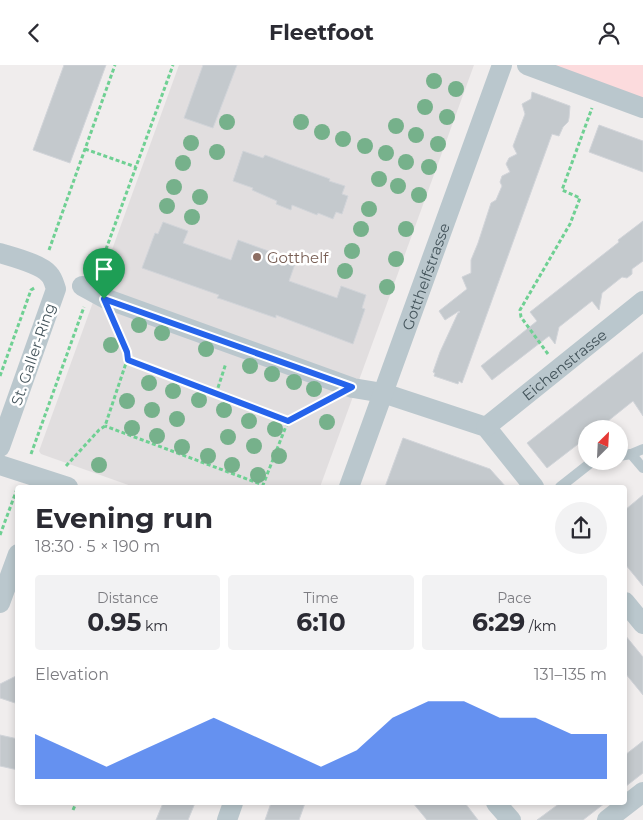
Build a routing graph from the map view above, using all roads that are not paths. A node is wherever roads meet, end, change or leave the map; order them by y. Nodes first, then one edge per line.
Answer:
1 (502, 65) edge
2 (527, 65) edge
3 (643, 108) edge
4 (0, 253) edge
5 (82, 287) road end
6 (643, 301) edge
7 (383, 393) junction
8 (486, 427) junction
9 (0, 447) edge
10 (643, 449) edge
11 (628, 454) edge
12 (631, 454) junction
13 (0, 465) edge
14 (643, 468) edge
15 (582, 470) edge
16 (42, 483) edge
17 (55, 485) edge
18 (349, 485) edge
19 (532, 485) edge
20 (563, 485) edge
21 (15, 562) edge
22 (0, 603) edge
23 (627, 604) edge
24 (643, 624) edge
25 (643, 793) edge
26 (233, 805) edge
27 (498, 805) edge
28 (227, 820) edge
29 (511, 820) edge
30 (607, 820) edge

1 - 7 street, Gotthelfstrasse
2 - 3 street
4 - 9 street, St. Galler-Ring
5 - 7 street
6 - 8 street, Eichenstrasse
7 - 8 street
7 - 18 street, Gotthelfstrasse
8 - 19 street
10 - 12 lane
11 - 12 lane
12 - 14 lane
13 - 16 street
15 - 20 lane
16 - 17 street
21 - 22 street
23 - 24 street
25 - 30 street
26 - 28 street
27 - 29 street

